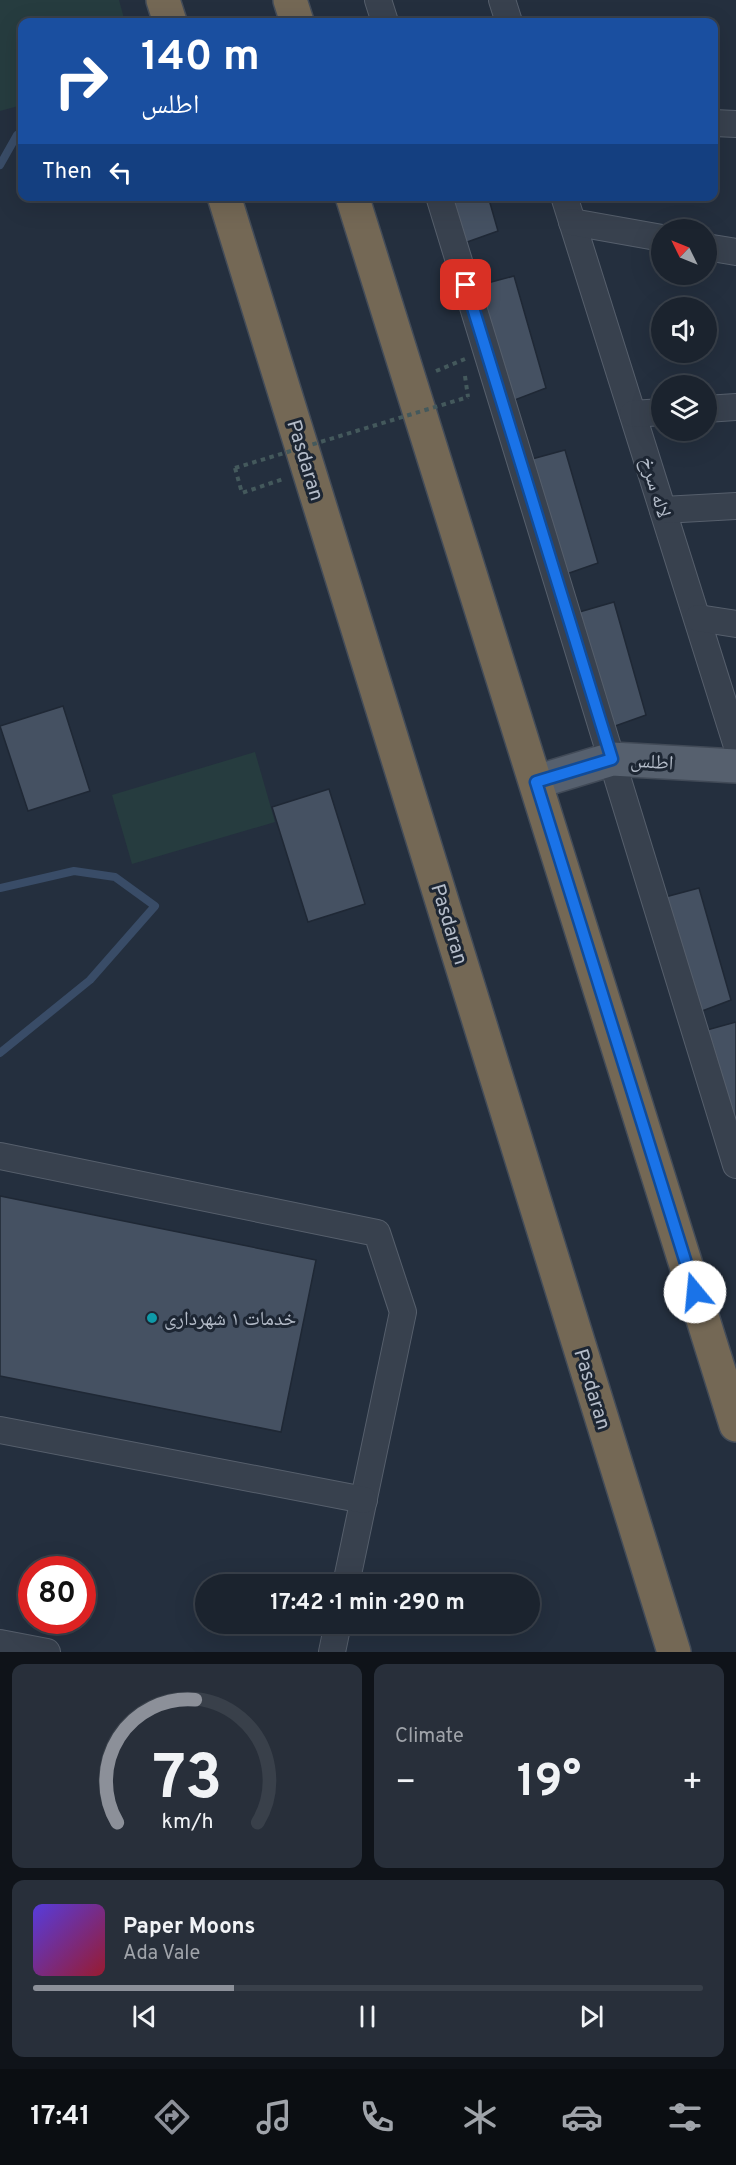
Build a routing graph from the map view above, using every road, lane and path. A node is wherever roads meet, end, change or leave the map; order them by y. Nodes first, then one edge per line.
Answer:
1 (163, 0) edge
2 (290, 0) edge
3 (378, 0) edge
4 (502, 0) edge
5 (169, 18) edge
6 (296, 18) edge
7 (384, 18) edge
8 (509, 18) edge
9 (718, 123) edge
10 (736, 124) edge
11 (226, 201) edge
12 (354, 201) edge
13 (441, 201) edge
14 (566, 201) edge
15 (572, 222) junction
16 (651, 236) edge
17 (717, 248) edge
18 (736, 252) edge
19 (486, 351) junction
20 (410, 381) junction
21 (468, 397) dead end
22 (736, 407) edge
23 (717, 408) edge
24 (651, 413) edge
25 (633, 414) junction
26 (309, 468) junction
27 (736, 506) edge
28 (663, 510) junction
29 (698, 618) junction
30 (736, 624) edge
31 (736, 743) edge
32 (612, 759) junction
33 (736, 766) edge
34 (536, 782) junction
35 (0, 1156) edge
36 (736, 1165) edge
37 (736, 1425) edge
38 (0, 1430) edge
39 (364, 1500) junction
40 (348, 1574) edge
41 (336, 1634) edge
42 (0, 1643) edge
43 (48, 1652) edge
44 (332, 1652) edge
45 (674, 1652) edge

1 - 5 highway
2 - 6 highway
3 - 7 street
4 - 8 street
9 - 10 street
11 - 26 highway, Pasdaran
12 - 20 highway
13 - 19 street
14 - 15 street, لاله سرخ
15 - 16 street
15 - 25 street, لاله سرخ
17 - 18 street
19 - 20 path
19 - 32 street
20 - 34 highway
21 - 26 path, bridge
22 - 23 street
24 - 25 street
25 - 28 street, لاله سرخ
26 - 45 highway, Pasdaran
27 - 28 street
28 - 29 street, لاله سرخ
29 - 30 street
29 - 31 street, لاله سرخ
32 - 33 main road, اطلس
32 - 34 main road, اطلس
32 - 36 street
34 - 37 highway
35 - 39 street
38 - 39 street
39 - 40 street
41 - 44 street
42 - 43 street

